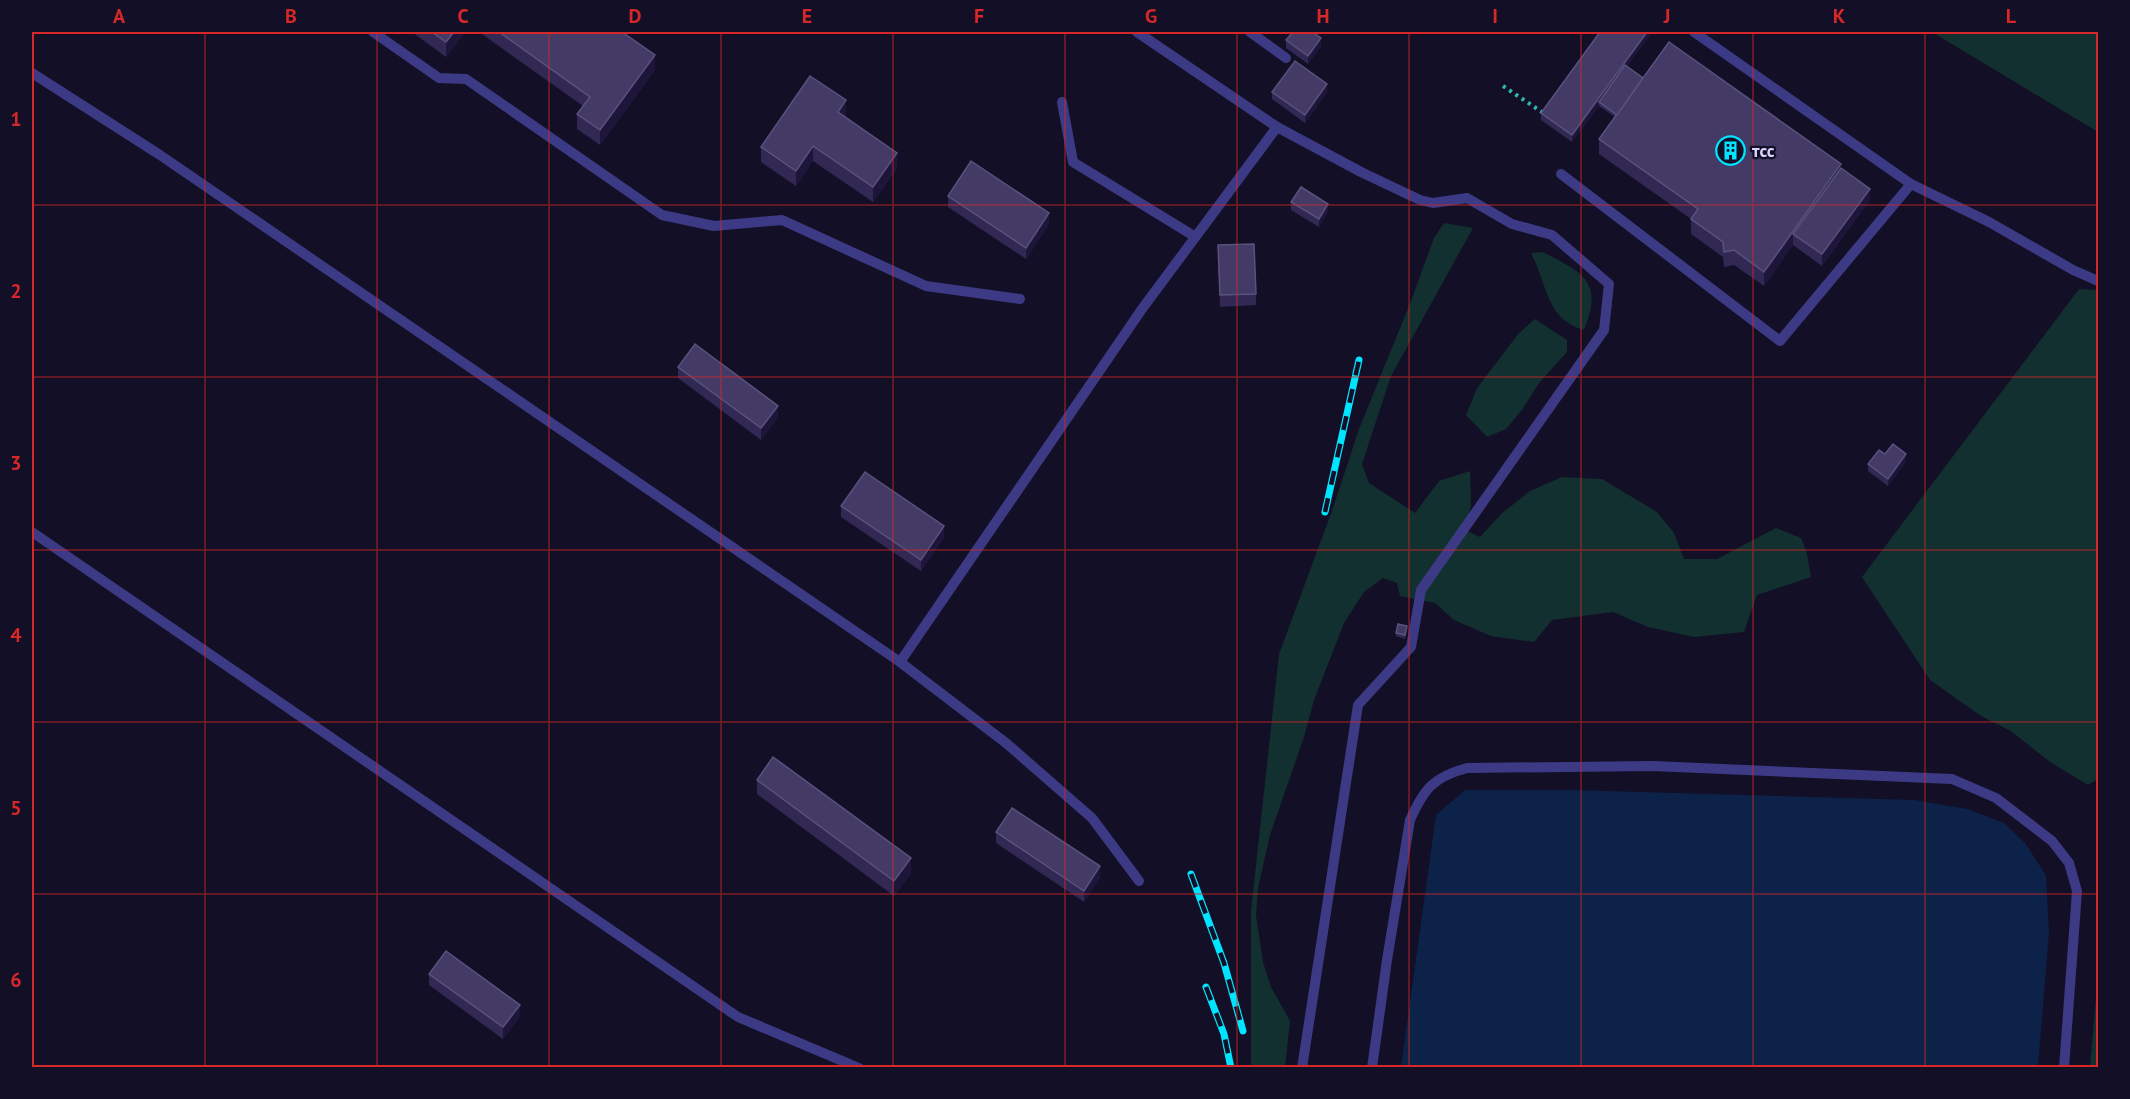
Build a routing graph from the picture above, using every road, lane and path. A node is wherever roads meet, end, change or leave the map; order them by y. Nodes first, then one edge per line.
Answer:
1 (373, 32) edge
2 (1137, 32) edge
3 (1250, 32) edge
4 (1694, 32) edge
5 (1286, 58) dead end
6 (32, 73) edge
7 (1503, 86) dead end
8 (1062, 102) dead end
9 (1546, 114) edge
10 (1276, 127) junction
11 (1562, 174) dead end
12 (1911, 184) junction
13 (1194, 236) junction
14 (2098, 281) edge
15 (1020, 299) dead end
16 (32, 532) edge
17 (900, 662) junction
18 (1139, 881) dead end
19 (859, 1068) edge
20 (1302, 1068) edge
21 (1372, 1068) edge
22 (2064, 1068) edge

1 - 15 lane
2 - 10 lane
3 - 5 lane
4 - 12 lane
6 - 17 lane
7 - 9 path
8 - 13 lane
10 - 13 lane
10 - 20 lane
11 - 12 lane
12 - 14 lane
13 - 17 lane
16 - 19 lane
17 - 18 lane
21 - 22 lane

